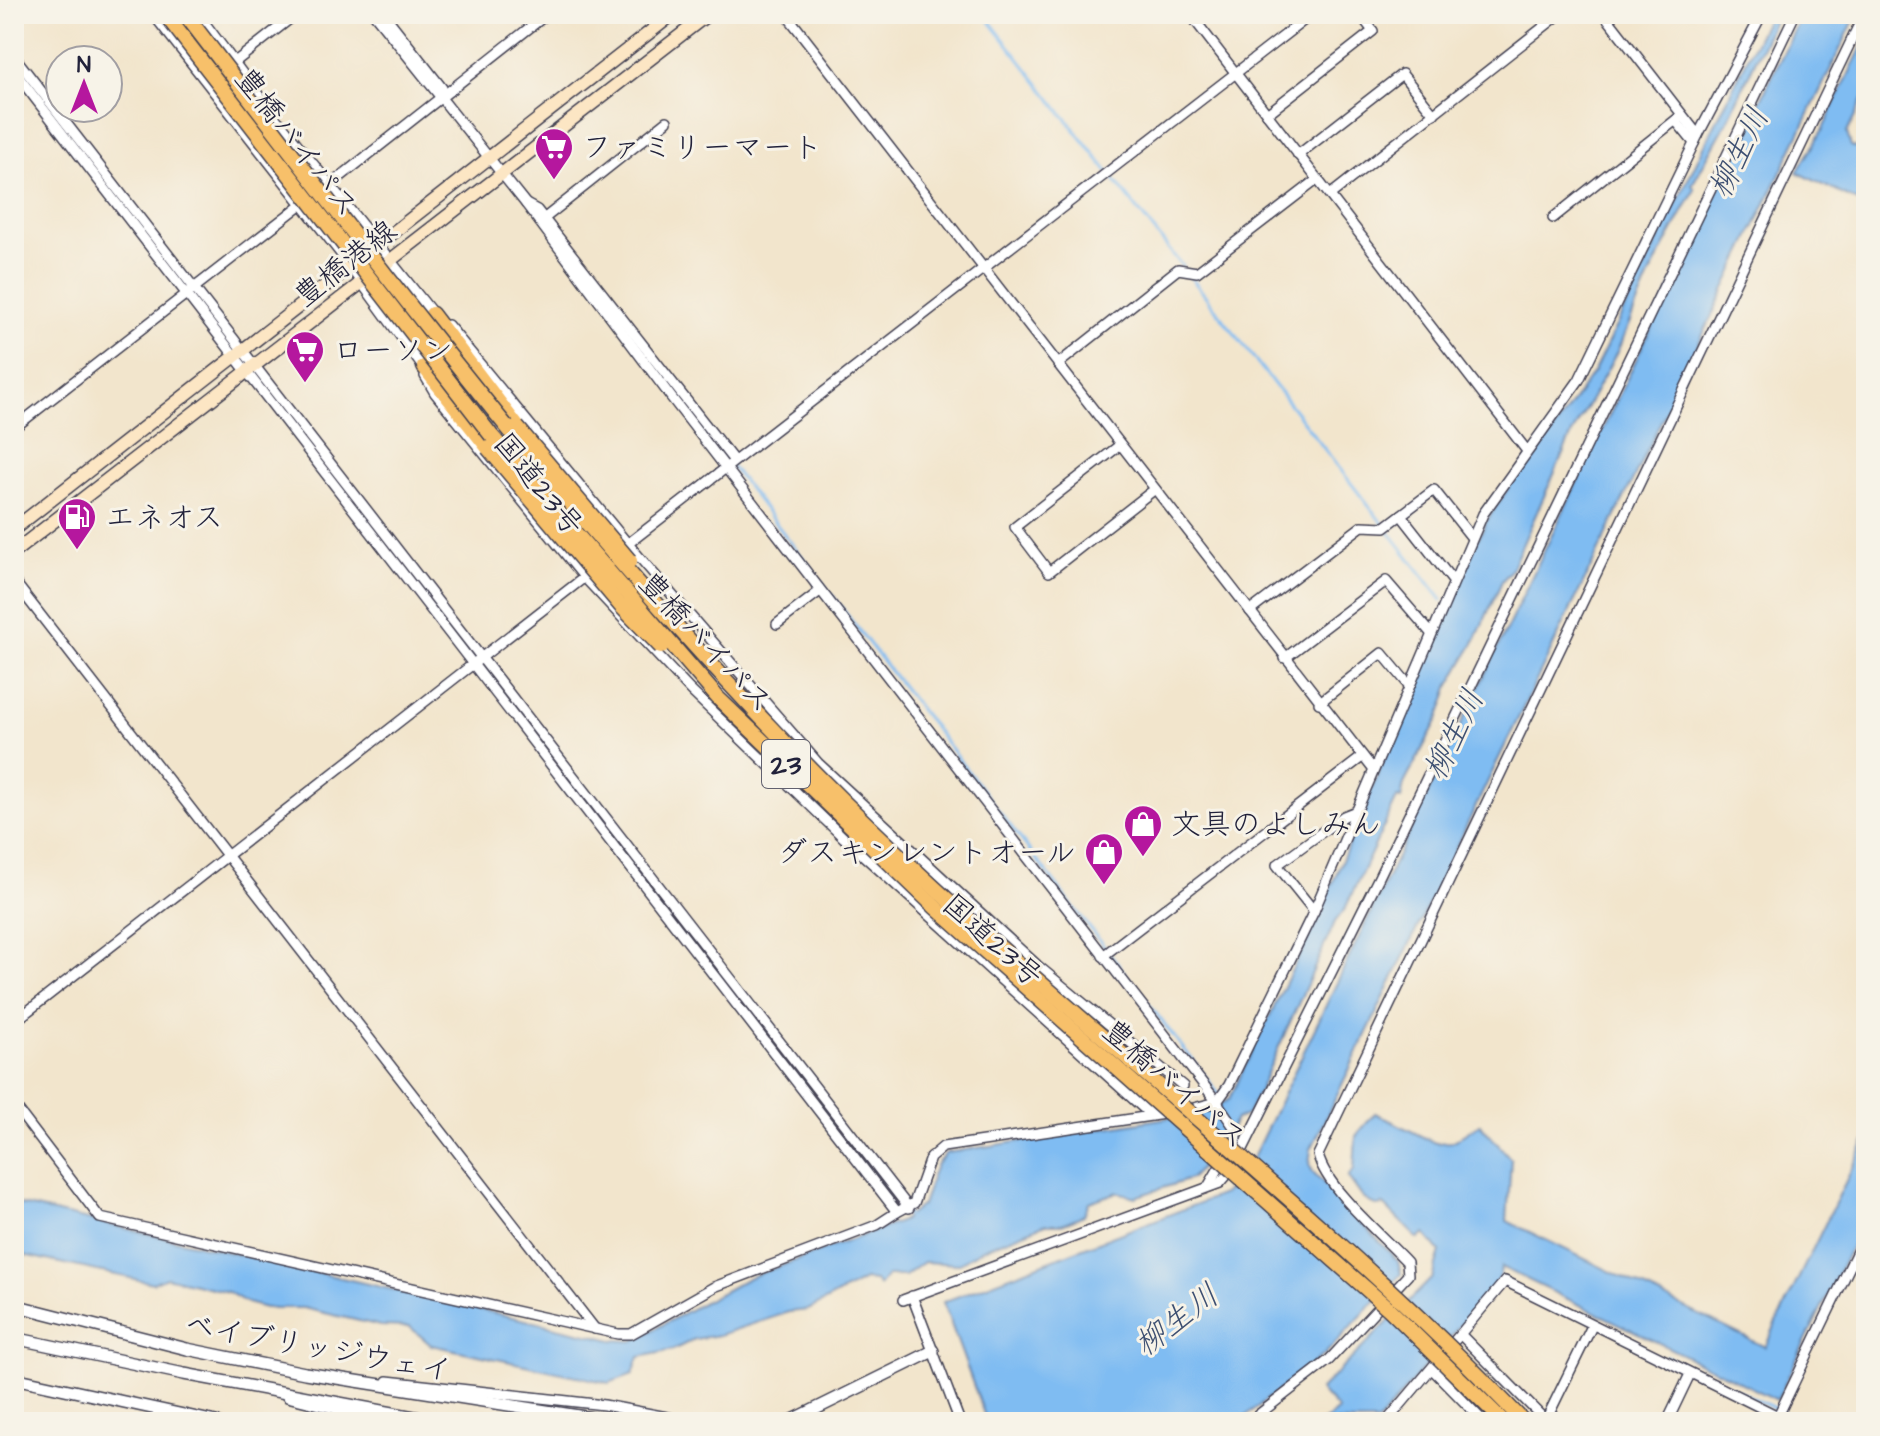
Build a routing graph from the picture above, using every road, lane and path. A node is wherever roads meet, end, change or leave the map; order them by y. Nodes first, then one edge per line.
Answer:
1 (153, 14) edge
2 (165, 14) edge
3 (185, 14) edge
4 (198, 14) edge
5 (296, 14) edge
6 (547, 14) edge
7 (673, 14) edge
8 (708, 14) edge
9 (786, 14) edge
10 (1190, 14) edge
11 (1312, 14) edge
12 (1360, 14) edge
13 (1560, 14) edge
14 (1604, 14) edge
15 (1762, 14) edge
16 (1795, 14) edge
17 (1864, 14) edge
18 (380, 15) edge
19 (14, 56) edge
20 (235, 62) junction
21 (14, 71) edge
22 (1236, 72) junction
23 (30, 84) junction
24 (442, 96) junction
25 (1267, 114) junction
26 (1434, 114) junction
27 (1679, 118) junction
28 (667, 121) dead end
29 (280, 124) junction
30 (1696, 139) junction
31 (254, 143) junction
32 (1298, 155) junction
33 (489, 157) junction
34 (502, 174) junction
35 (1318, 179) junction
36 (330, 185) junction
37 (1330, 195) junction
38 (302, 204) junction
39 (1553, 218) dead end
40 (541, 221) junction
41 (150, 237) junction
42 (380, 247) junction
43 (390, 260) junction
44 (352, 268) junction
45 (984, 269) junction
46 (362, 282) junction
47 (195, 287) junction
48 (186, 294) junction
49 (432, 314) junction
50 (240, 354) junction
51 (1058, 364) junction
52 (424, 367) junction
53 (251, 368) junction
54 (14, 428) edge
55 (710, 440) junction
56 (1120, 445) junction
57 (1527, 451) junction
58 (734, 461) junction
59 (725, 468) junction
60 (1155, 489) junction
61 (1401, 515) junction
62 (14, 529) edge
63 (1472, 538) junction
64 (628, 544) junction
65 (14, 552) edge
66 (584, 577) junction
67 (1452, 580) junction
68 (14, 581) edge
69 (820, 591) junction
70 (1250, 611) junction
71 (777, 624) dead end
72 (1430, 632) junction
73 (1285, 658) junction
74 (709, 659) junction
75 (476, 660) junction
76 (1408, 684) junction
77 (718, 698) junction
78 (1319, 703) junction
79 (801, 744) junction
80 (1362, 757) junction
81 (1373, 769) junction
82 (776, 771) junction
83 (1354, 812) junction
84 (229, 856) junction
85 (1314, 911) junction
86 (989, 922) junction
87 (967, 948) junction
88 (1104, 956) junction
89 (14, 1022) edge
90 (1195, 1075) junction
91 (1183, 1086) junction
92 (1220, 1099) junction
93 (14, 1105) edge
94 (1152, 1116) junction
95 (1209, 1185) junction
96 (904, 1210) junction
97 (1866, 1233) edge
98 (14, 1305) edge
99 (1592, 1326) junction
100 (595, 1329) junction
101 (1462, 1336) junction
102 (14, 1338) edge
103 (933, 1351) junction
104 (1433, 1370) junction
105 (1690, 1374) junction
106 (340, 1377) junction
107 (14, 1378) edge
108 (264, 1389) junction
109 (1780, 1412) junction
110 (613, 1421) edge
111 (216, 1422) edge
112 (389, 1422) edge
113 (441, 1422) edge
114 (693, 1422) edge
115 (789, 1422) edge
116 (960, 1422) edge
117 (1249, 1422) edge
118 (1386, 1422) edge
119 (1484, 1422) edge
120 (1504, 1422) edge
121 (1524, 1422) edge
122 (1546, 1422) edge
123 (1667, 1422) edge
124 (1790, 1422) edge

1 - 31 street
2 - 77 highway, 豊橋バイパス / 23, bridge
3 - 74 highway, 豊橋バイパス / 23, bridge
4 - 20 street
5 - 20 street
6 - 24 street
7 - 33 main road, 豊橋港線
8 - 34 main road, 豊橋港線
9 - 45 street
10 - 22 street
11 - 22 street
12 - 25 street
13 - 26 street
14 - 27 street
15 - 30 street
16 - 95 street
17 - 117 street
18 - 24 street
19 - 23 street
20 - 29 street
21 - 23 street
22 - 25 street
22 - 45 street
23 - 41 street
24 - 33 street
24 - 36 street
25 - 32 street
26 - 32 street
26 - 37 street
27 - 30 street
27 - 39 street
28 - 40 street
29 - 31 street
29 - 36 street
30 - 57 street
31 - 38 street
32 - 35 street
33 - 34 street
33 - 42 main road, 豊橋港線
34 - 40 street
34 - 43 main road, 豊橋港線
35 - 37 street
35 - 51 street
36 - 42 street
37 - 57 street
38 - 44 street
38 - 47 street
40 - 55 street
41 - 47 street
41 - 48 street
42 - 43 street
42 - 44 main road, 豊橋港線
43 - 46 main road, 豊橋港線
43 - 49 street
44 - 46 street
44 - 50 main road, 豊橋港線
45 - 51 street
45 - 58 street
46 - 52 street
46 - 53 main road, 豊橋港線
47 - 48 street
47 - 50 street
48 - 50 street
48 - 54 street
49 - 64 street
49 - 74 highway, 23, bridge
50 - 53 street
50 - 62 main road, 豊橋港線
51 - 56 street
52 - 66 street, 国道23号 / 23
52 - 77 highway, 23, bridge
53 - 65 main road, 豊橋港線
53 - 75 street
55 - 58 street
55 - 59 street
56 - 60 street
56 - 60 street
57 - 63 street
58 - 59 street
59 - 64 street
59 - 69 street
60 - 70 street
61 - 63 street
61 - 67 street
61 - 70 street
63 - 67 street
64 - 66 street
64 - 79 street
66 - 75 street
66 - 82 street, 国道23号 / 23
67 - 72 street
68 - 84 street
69 - 71 street
69 - 88 street
70 - 73 street
72 - 73 street
72 - 76 street
73 - 78 street
74 - 121 highway, 豊橋バイパス / 23, bridge
75 - 84 street
75 - 96 street
76 - 78 street
76 - 81 street
77 - 120 highway, 豊橋バイパス / 23, bridge
78 - 80 street
79 - 82 street
79 - 86 street
80 - 81 street
80 - 88 street
81 - 83 street
82 - 87 street, 国道23号 / 23
83 - 85 street
83 - 85 street
84 - 89 street
84 - 100 street
85 - 92 street
86 - 87 street
86 - 91 street
87 - 94 street, 国道23号 / 23
88 - 90 street
90 - 91 street
90 - 92 street
91 - 94 street
92 - 94 street
92 - 95 street
93 - 100 street
94 - 96 street
95 - 103 street
96 - 100 street
97 - 109 street
98 - 106 street, ベイブリッジウェイ
99 - 101 street
99 - 105 street
99 - 122 street
101 - 104 street
101 - 122 street
102 - 108 street, ベイブリッジウェイ
103 - 115 street
103 - 116 street
104 - 118 street
104 - 119 street
105 - 109 street
105 - 123 street
106 - 110 street, ベイブリッジウェイ
106 - 114 street
107 - 111 street
108 - 112 street
108 - 113 street, ベイブリッジウェイ
109 - 124 street

